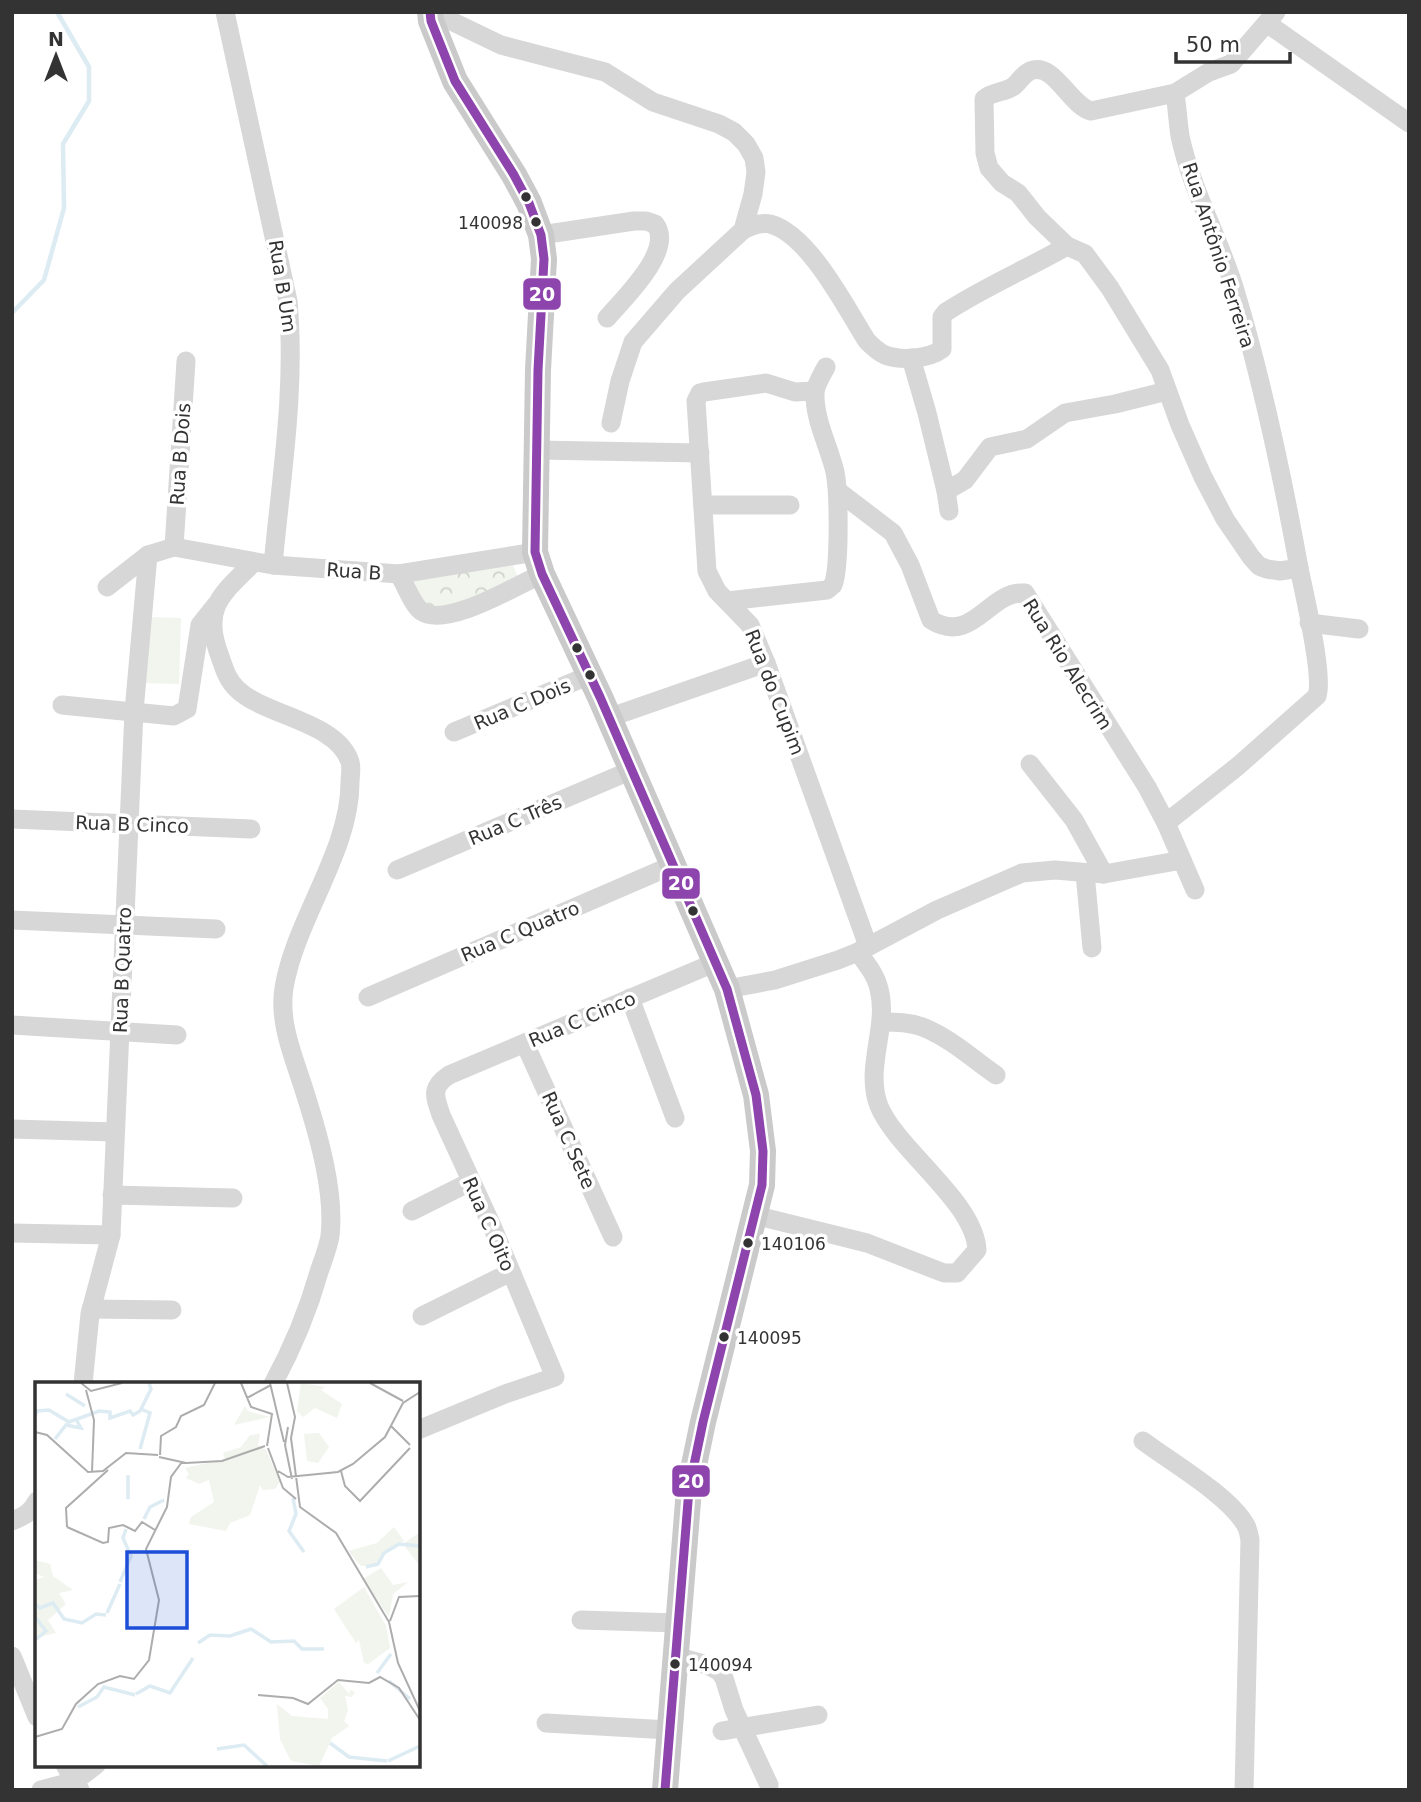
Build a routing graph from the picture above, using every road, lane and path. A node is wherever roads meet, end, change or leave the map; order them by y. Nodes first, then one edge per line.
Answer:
1 (225, 12) edge
2 (430, 17) edge
3 (1272, 18) edge
4 (1175, 93) junction
5 (1409, 123) edge
6 (743, 230) junction
7 (540, 232) junction
8 (1067, 246) junction
9 (607, 318) dead end
10 (911, 358) junction
11 (187, 361) dead end
12 (826, 367) dead end
13 (815, 391) junction
14 (1167, 391) junction
15 (611, 423) dead end
16 (537, 450) junction
17 (701, 453) junction
18 (838, 491) junction
19 (704, 505) junction
20 (790, 505) dead end
21 (174, 547) junction
22 (148, 555) junction
23 (539, 563) junction
24 (264, 564) junction
25 (1289, 570) junction
26 (399, 574) junction
27 (107, 587) dead end
28 (727, 601) junction
29 (216, 605) junction
30 (1309, 622) junction
31 (1359, 629) dead end
32 (766, 663) junction
33 (590, 675) junction
34 (62, 705) dead end
35 (134, 711) junction
36 (608, 718) junction
37 (454, 732) dead end
38 (1030, 764) dead end
39 (632, 770) junction
40 (12, 819) edge
41 (1166, 823) junction
42 (128, 824) junction
43 (251, 829) dead end
44 (1182, 860) junction
45 (673, 865) junction
46 (397, 870) dead end
47 (1095, 873) junction
48 (1195, 890) dead end
49 (12, 920) edge
50 (124, 925) junction
51 (216, 929) dead end
52 (1093, 948) dead end
53 (863, 949) junction
54 (714, 962) junction
55 (727, 989) junction
56 (368, 997) dead end
57 (630, 998) junction
58 (881, 1022) junction
59 (12, 1025) edge
60 (120, 1033) junction
61 (177, 1035) dead end
62 (525, 1044) junction
63 (449, 1075) joint
64 (996, 1075) dead end
65 (675, 1118) dead end
66 (12, 1129) edge
67 (115, 1132) junction
68 (470, 1182) junction
69 (112, 1195) junction
70 (233, 1198) dead end
71 (412, 1211) dead end
72 (754, 1215) junction
73 (12, 1233) edge
74 (111, 1235) junction
75 (613, 1237) dead end
76 (511, 1272) junction
77 (91, 1309) junction
78 (172, 1310) dead end
79 (422, 1316) dead end
80 (83, 1382) edge
81 (274, 1382) edge
82 (420, 1429) edge
83 (1143, 1441) dead end
84 (35, 1504) edge
85 (12, 1521) edge
86 (582, 1620) dead end
87 (678, 1623) junction
88 (12, 1656) edge
89 (675, 1656) junction
90 (24, 1682) edge
91 (35, 1712) edge
92 (818, 1715) dead end
93 (546, 1723) dead end
94 (743, 1728) junction
95 (669, 1730) junction
96 (722, 1731) dead end
97 (93, 1767) edge
98 (73, 1779) edge
99 (769, 1785) dead end
100 (41, 1790) edge
101 (666, 1790) edge
102 (1244, 1790) edge

1 - 24 street, Rua B Um
2 - 6 street
2 - 7 main road
3 - 4 street
3 - 5 street
4 - 8 street
4 - 25 street, Rua Antônio Ferreira
6 - 10 street
6 - 15 street
7 - 9 street
7 - 16 main road
8 - 10 street
8 - 14 street
10 - 14 street
11 - 21 street, Rua B Dois
12 - 13 street
13 - 17 street, Rua do Cupim
13 - 18 street
14 - 25 street
16 - 17 street
16 - 23 main road
17 - 19 street, Rua do Cupim
18 - 28 street
18 - 41 street, Rua Rio Alecrim
19 - 20 street
19 - 28 street, Rua do Cupim
21 - 22 street
21 - 24 street, Rua B
22 - 27 street
22 - 35 street, Rua B Quatro
23 - 26 street, Rua B
23 - 26 street
23 - 33 main road
24 - 26 street, Rua B
24 - 29 street
25 - 30 street, Rua Antônio Ferreira
28 - 32 street, Rua do Cupim
29 - 35 street
29 - 81 street
30 - 31 street
30 - 41 street, Rua Antônio Ferreira
32 - 36 street
32 - 53 street, Rua do Cupim
33 - 36 main road
33 - 37 street, Rua C Dois
34 - 35 street
35 - 42 street, Rua B Quatro
36 - 39 main road
38 - 47 street
39 - 45 main road
39 - 46 street, Rua C Três
40 - 42 street, Rua B Cinco
41 - 44 street, Rua Rio Alecrim
42 - 43 street, Rua B Cinco
42 - 50 street, Rua B Quatro
44 - 47 street
44 - 48 street, Rua Rio Alecrim
45 - 54 main road
45 - 56 street, Rua C Quatro
47 - 52 street
47 - 53 street
49 - 50 street
50 - 51 street
50 - 60 street, Rua B Quatro
53 - 55 street
53 - 58 street, Rua do Cupim
54 - 55 main road
54 - 57 street, Rua C Cinco
55 - 72 main road
57 - 62 street, Rua C Cinco
57 - 65 street
58 - 64 street
58 - 72 street, Rua do Cupim
59 - 60 street
60 - 61 street
60 - 67 street, Rua B Quatro
62 - 63 street, Rua C Cinco
62 - 75 street, Rua C Sete
63 - 68 street, Rua C Oito
66 - 67 street
67 - 69 street, Rua B Quatro
68 - 71 street
68 - 76 street, Rua C Oito
69 - 70 street
69 - 74 street, Rua B Quatro
72 - 87 main road
73 - 74 street
74 - 77 street, Rua B Quatro
76 - 79 street
76 - 82 street, Rua C Oito
77 - 78 street
77 - 80 street, Rua B Quatro
83 - 102 street
84 - 85 street
86 - 87 street
87 - 89 main road
88 - 90 street
89 - 94 street
89 - 95 main road
90 - 91 street
92 - 94 street
93 - 95 street
94 - 96 street
94 - 99 street
95 - 101 main road
97 - 98 street
98 - 100 street

